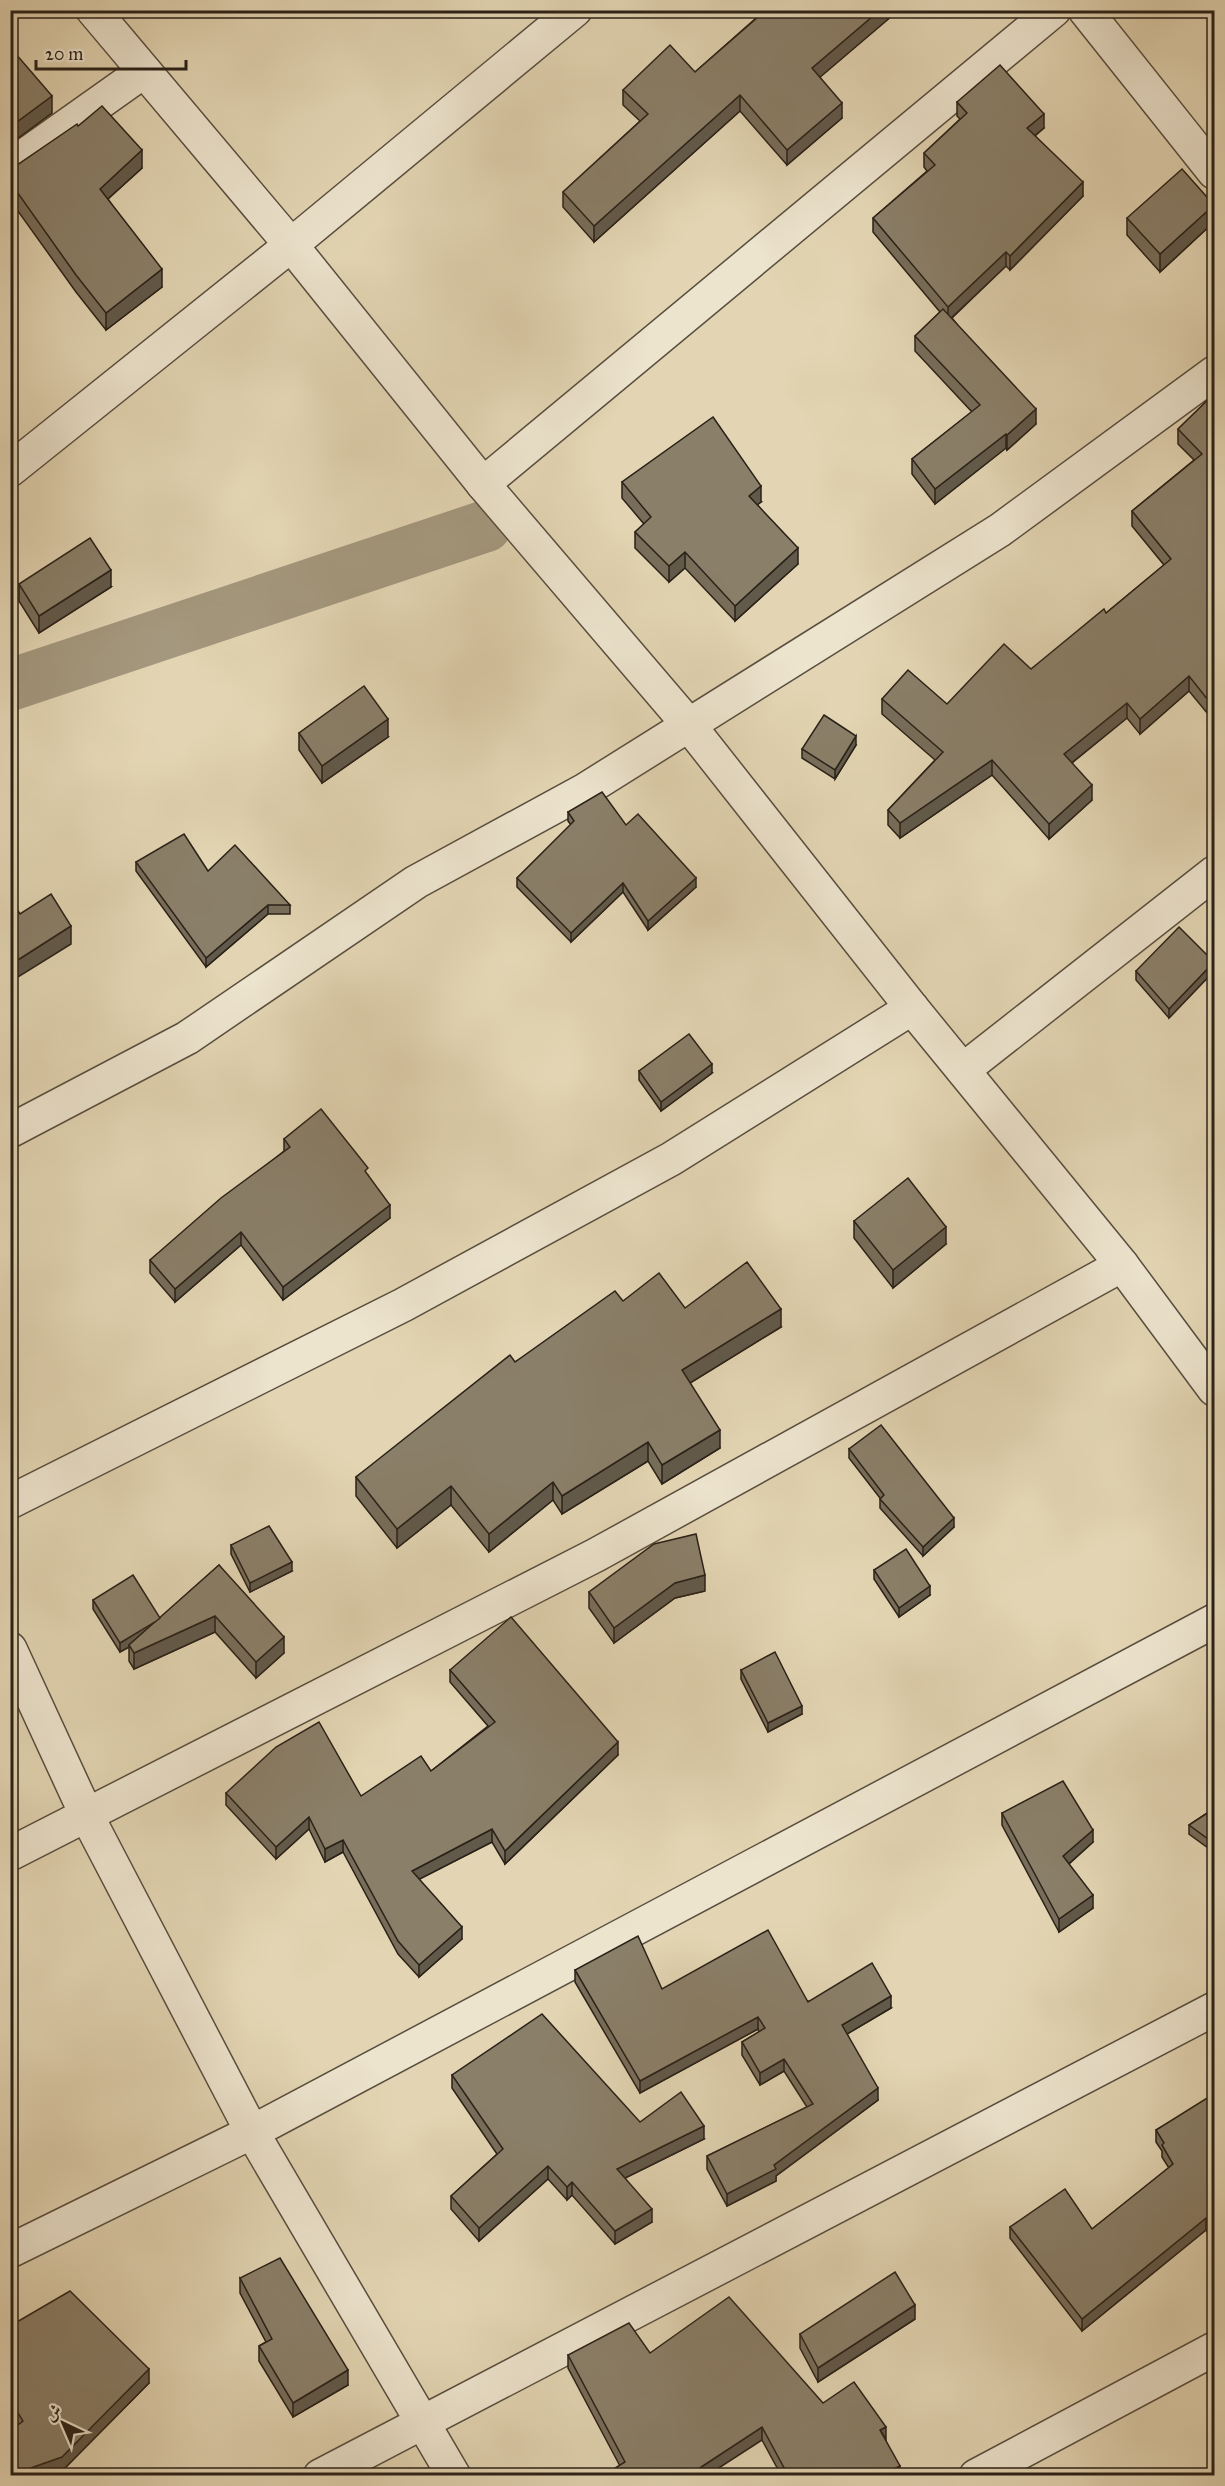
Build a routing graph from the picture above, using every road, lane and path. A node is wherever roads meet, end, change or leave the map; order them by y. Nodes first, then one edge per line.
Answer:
1 (93, 10) edge
2 (574, 10) edge
3 (1054, 10) edge
4 (1085, 10) edge
5 (144, 71) junction
6 (10, 166) edge
7 (1215, 172) edge
8 (291, 245) junction
9 (1215, 374) edge
10 (10, 470) edge
11 (483, 484) junction
12 (688, 724) junction
13 (1215, 873) edge
14 (912, 1008) junction
15 (963, 1070) junction
16 (10, 1131) edge
17 (1122, 1265) junction
18 (1211, 1374) edge
19 (10, 1502) edge
20 (1215, 1621) edge
21 (10, 1648) edge
22 (87, 1816) junction
23 (10, 1854) edge
24 (1215, 2009) edge
25 (252, 2132) junction
26 (10, 2252) edge
27 (1215, 2349) edge
28 (422, 2423) junction
29 (320, 2475) edge
30 (454, 2475) edge
31 (976, 2475) edge

1 - 5 street
2 - 8 street
3 - 11 street
4 - 7 street
5 - 6 street
5 - 8 street
8 - 10 street
8 - 11 street
9 - 12 street
11 - 12 street
12 - 14 street
12 - 16 street
13 - 15 street
14 - 15 street
14 - 19 street
15 - 17 street
17 - 18 street
17 - 22 street
20 - 25 street
21 - 22 street
22 - 23 street
22 - 25 street
24 - 28 street
25 - 26 street
25 - 28 street
27 - 31 street
28 - 29 street
28 - 30 street

